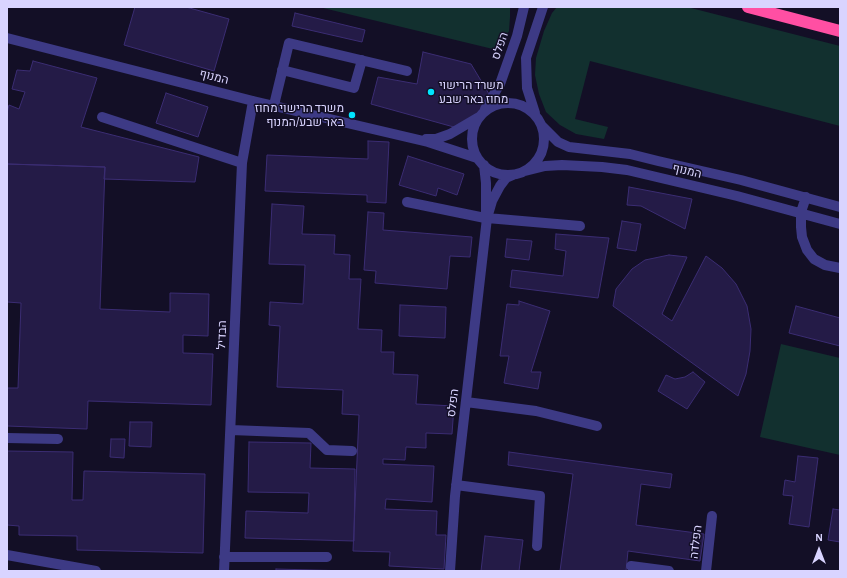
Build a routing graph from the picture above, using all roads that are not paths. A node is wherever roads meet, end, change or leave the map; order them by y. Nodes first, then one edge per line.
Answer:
1 (524, 7) edge
2 (543, 7) edge
3 (748, 7) edge
4 (840, 31) edge
5 (7, 38) edge
6 (362, 60) junction
7 (282, 70) junction
8 (407, 71) dead end
9 (254, 101) junction
10 (274, 106) junction
11 (480, 115) junction
12 (536, 115) junction
13 (102, 117) dead end
14 (542, 126) junction
15 (416, 140) junction
16 (480, 162) junction
17 (242, 163) junction
18 (525, 171) junction
19 (513, 174) junction
20 (806, 197) junction
21 (407, 202) dead end
22 (840, 207) edge
23 (801, 212) junction
24 (486, 218) junction
25 (840, 224) edge
26 (580, 226) dead end
27 (840, 268) edge
28 (466, 402) junction
29 (597, 426) dead end
30 (231, 430) junction
31 (7, 438) edge
32 (58, 439) dead end
33 (352, 451) dead end
34 (456, 485) junction
35 (712, 516) dead end
36 (537, 546) dead end
37 (7, 555) edge
38 (224, 557) junction
39 (327, 557) dead end
40 (631, 566) dead end
41 (96, 571) edge
42 (224, 571) edge
43 (450, 571) edge
44 (669, 571) edge
45 (706, 571) edge

1 - 11 street, הפלס
2 - 12 street
3 - 4 highway
5 - 9 street, המנוף
6 - 7 street
6 - 7 street
6 - 8 street
7 - 10 street
9 - 10 street, המנוף
9 - 17 street, הבדיל
10 - 15 street, המנוף
11 - 12 street
11 - 15 street, המנוף
11 - 16 street
12 - 14 street
13 - 17 street
14 - 18 street
14 - 20 street, המנוף
15 - 16 street, המנוף
16 - 19 street
16 - 24 street, הפלס
17 - 30 street, הבדיל
18 - 19 street
18 - 23 street, המנוף
19 - 24 street, הפלס
20 - 22 street, המנוף
20 - 23 street
21 - 24 street
23 - 25 street, המנוף
23 - 27 street
24 - 26 street
24 - 28 street, הפלס
28 - 29 street
28 - 34 street, הפלס
30 - 33 street
30 - 38 street, הבדיל
31 - 32 street
34 - 36 street
34 - 43 street, הפלס
35 - 45 street, הפלדה
37 - 41 street
38 - 39 street
38 - 42 street, הבדיל
40 - 44 street

